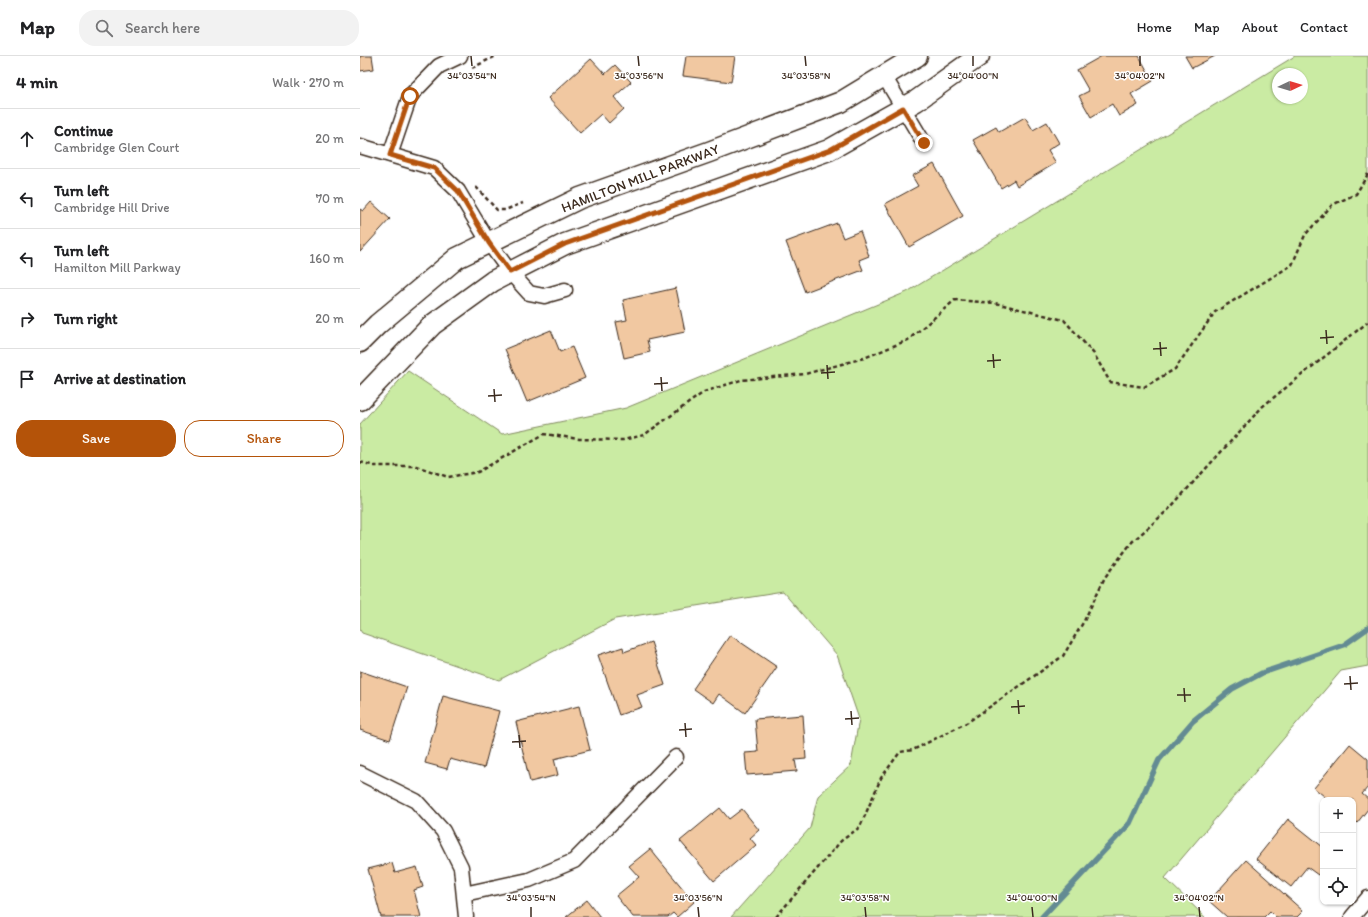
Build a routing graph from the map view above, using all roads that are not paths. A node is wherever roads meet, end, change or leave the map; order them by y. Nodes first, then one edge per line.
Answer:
1 (460, 56) edge
2 (918, 56) edge
3 (979, 56) edge
4 (884, 76) junction
5 (903, 108) junction
6 (924, 143) dead end
7 (360, 146) edge
8 (390, 155) junction
9 (489, 243) junction
10 (510, 272) junction
11 (565, 290) dead end
12 (360, 342) edge
13 (360, 400) edge
14 (676, 757) dead end
15 (360, 773) edge
16 (464, 894) junction
17 (1368, 898) edge
18 (466, 917) edge
19 (1352, 917) edge

1 - 8 street
2 - 4 street, HAMILTON MILL PARKWAY
3 - 5 street
4 - 5 street
4 - 9 street, HAMILTON MILL PARKWAY
5 - 6 street
5 - 10 street
7 - 8 street
8 - 9 street
9 - 10 street
9 - 12 street, HAMILTON MILL PARKWAY
10 - 11 street
10 - 13 street
14 - 16 street
15 - 16 street
16 - 18 street
17 - 19 street

